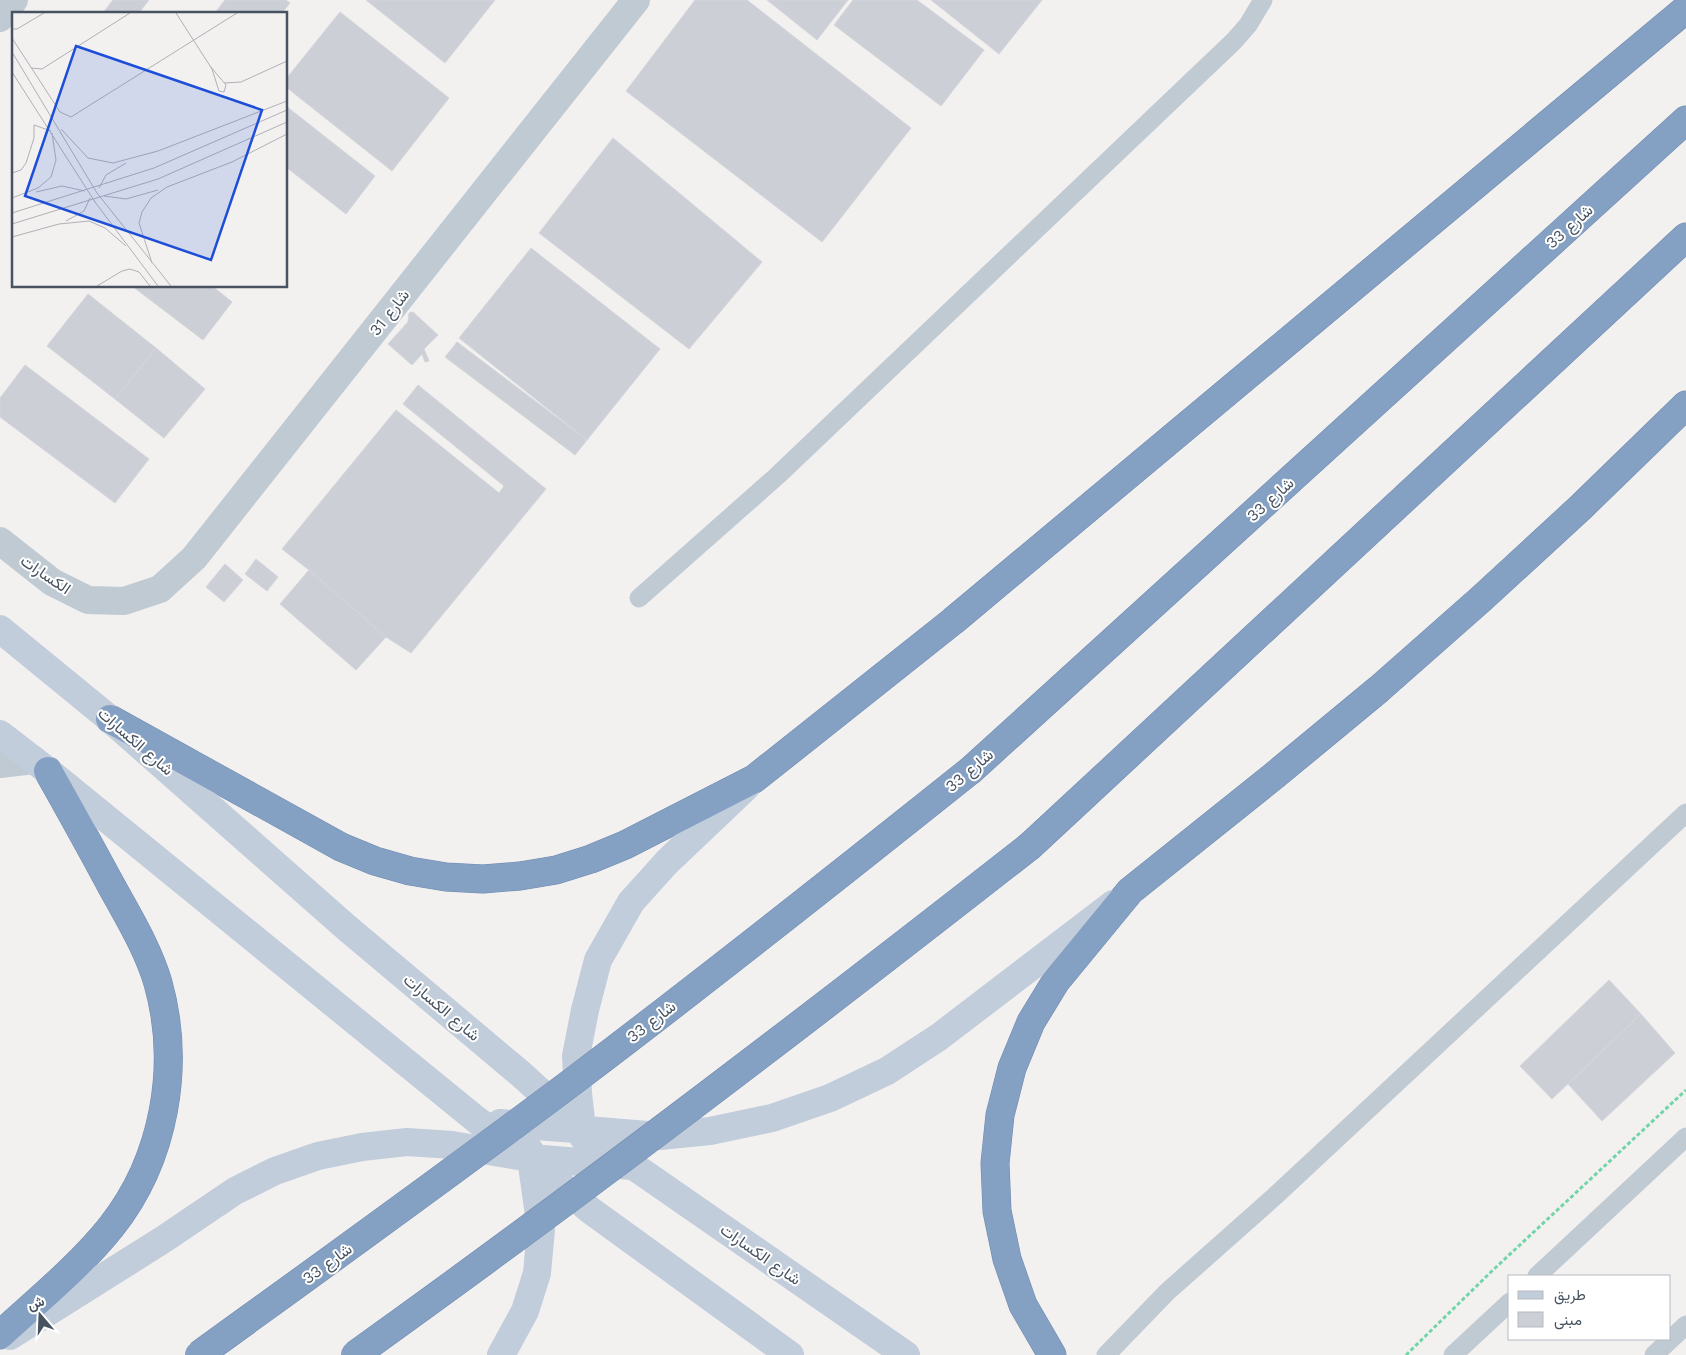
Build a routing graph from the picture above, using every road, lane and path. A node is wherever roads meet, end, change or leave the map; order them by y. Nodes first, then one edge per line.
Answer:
1 (14, 0) edge
2 (636, 0) edge
3 (1263, 0) edge
4 (1686, 9) edge
5 (0, 18) edge
6 (1686, 120) edge
7 (1686, 237) edge
8 (1686, 405) edge
9 (0, 541) edge
10 (639, 598) dead end
11 (124, 601) joint
12 (0, 628) edge
13 (110, 718) junction
14 (0, 734) edge
15 (0, 764) edge
16 (41, 766) junction
17 (754, 779) junction
18 (1686, 813) edge
19 (1130, 891) junction
20 (522, 1075) junction
21 (1686, 1090) edge
22 (478, 1121) junction
23 (527, 1125) junction
24 (582, 1131) junction
25 (1686, 1137) edge
26 (530, 1158) junction
27 (586, 1163) junction
28 (636, 1166) junction
29 (590, 1210) junction
30 (1538, 1275) edge
31 (1508, 1304) edge
32 (1686, 1325) edge
33 (0, 1335) edge
34 (1671, 1339) edge
35 (1670, 1340) edge
36 (0, 1342) edge
37 (199, 1355) edge
38 (355, 1355) edge
39 (500, 1355) edge
40 (790, 1355) edge
41 (906, 1355) edge
42 (1052, 1355) edge
43 (1106, 1355) edge
44 (1406, 1355) edge
45 (1453, 1355) edge
46 (1654, 1355) edge

1 - 5 street
2 - 11 street, شارع 31
3 - 10 lane
4 - 17 highway
6 - 37 highway, شارع 33, bridge
7 - 38 highway, bridge
8 - 19 highway
9 - 11 street, الكسارات
12 - 13 street, شارع الكسارات
13 - 17 highway
13 - 20 street, شارع الكسارات
14 - 16 street
15 - 16 street
16 - 22 street
16 - 33 highway
17 - 24 street
18 - 43 lane
19 - 24 street
19 - 42 highway
20 - 23 street
20 - 24 street, شارع الكسارات
21 - 44 path
22 - 23 street
22 - 26 street
23 - 24 street
23 - 26 street
24 - 27 street
24 - 28 street, شارع الكسارات
25 - 30 lane
26 - 27 street
26 - 29 street
26 - 36 street
26 - 39 street
27 - 28 street
27 - 29 street
28 - 41 street, شارع الكسارات
29 - 40 street
31 - 45 lane
32 - 34 lane
35 - 46 lane

